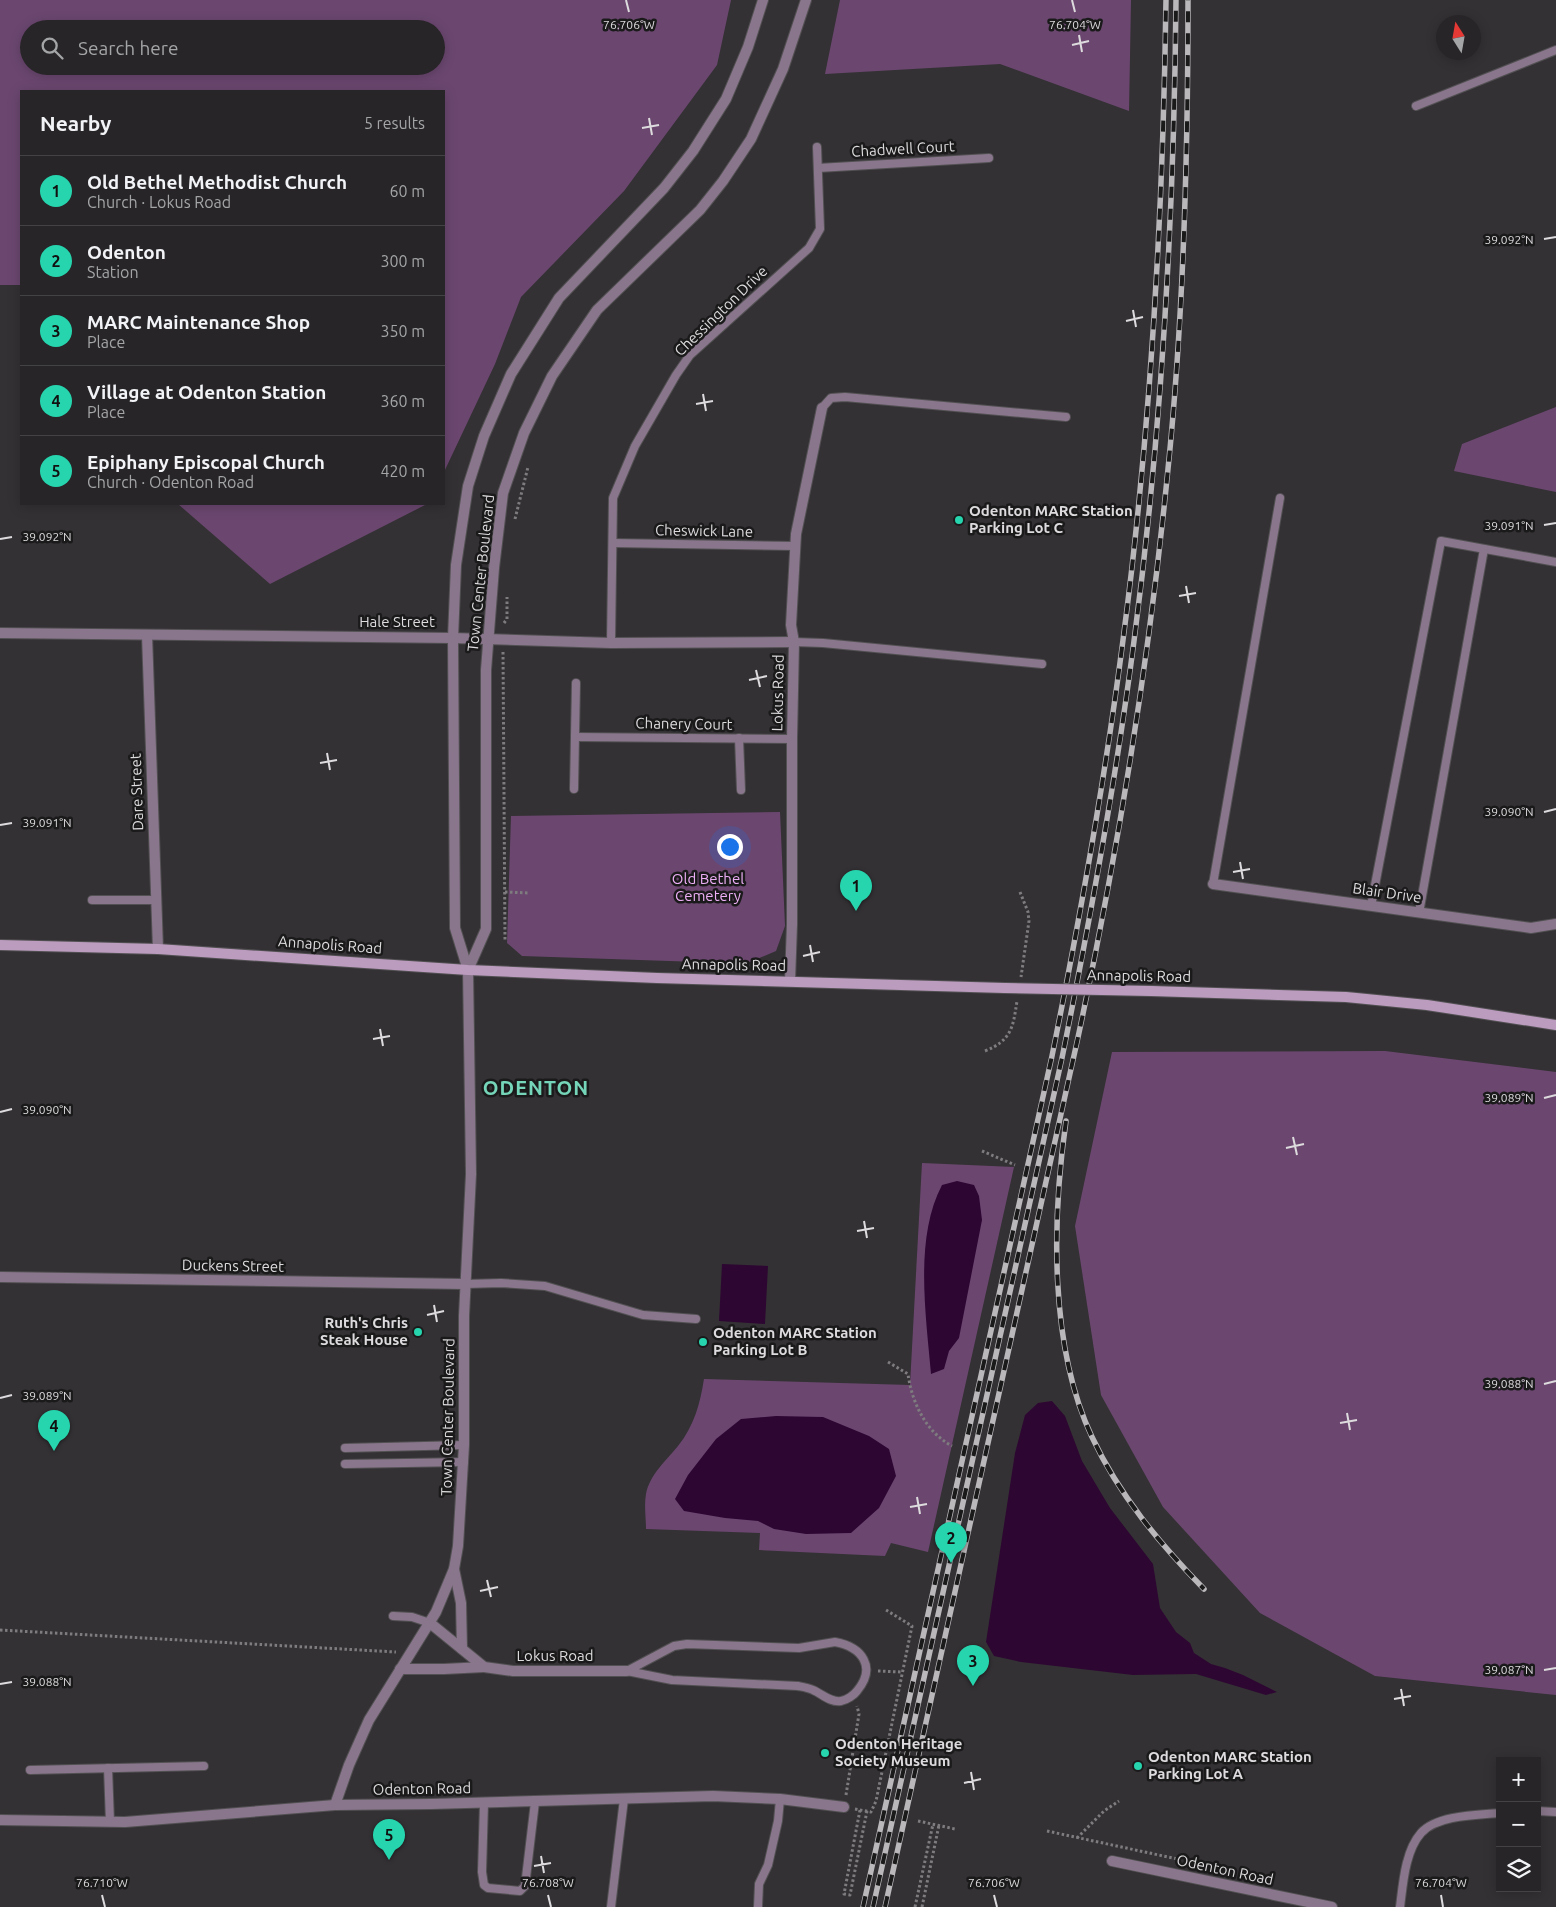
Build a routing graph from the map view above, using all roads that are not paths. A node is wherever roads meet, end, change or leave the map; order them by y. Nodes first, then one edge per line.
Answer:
1 (763, 0) edge
2 (806, 0) edge
3 (1556, 50) edge
4 (1416, 106) dead end
5 (817, 147) dead end
6 (989, 158) dead end
7 (818, 168) junction
8 (822, 408) joint
9 (1066, 417) dead end
10 (1280, 498) dead end
11 (613, 543) junction
12 (796, 546) junction
13 (1484, 549) junction
14 (1556, 562) edge
15 (0, 633) edge
16 (147, 635) junction
17 (453, 638) junction
18 (488, 639) junction
19 (794, 642) junction
20 (611, 643) junction
21 (1042, 664) dead end
22 (576, 683) dead end
23 (575, 736) junction
24 (739, 738) junction
25 (792, 738) junction
26 (574, 789) dead end
27 (741, 790) dead end
28 (1213, 884) joint
29 (92, 900) dead end
30 (156, 900) junction
31 (1372, 906) junction
32 (1419, 913) junction
33 (1556, 924) edge
34 (0, 944) edge
35 (158, 949) junction
36 (468, 970) junction
37 (790, 981) junction
38 (1556, 1025) edge
39 (0, 1277) edge
40 (465, 1284) junction
41 (696, 1319) dead end
42 (464, 1445) junction
43 (345, 1448) dead end
44 (464, 1462) junction
45 (345, 1464) dead end
46 (454, 1570) junction
47 (393, 1616) dead end
48 (430, 1623) junction
49 (462, 1649) junction
50 (484, 1667) junction
51 (400, 1669) junction
52 (627, 1671) junction
53 (204, 1766) dead end
54 (108, 1768) junction
55 (30, 1770) dead end
56 (624, 1799) junction
57 (780, 1799) junction
58 (535, 1802) junction
59 (484, 1803) junction
60 (335, 1805) junction
61 (844, 1808) road end
62 (1541, 1811) edge
63 (1556, 1812) edge
64 (1496, 1813) edge
65 (0, 1820) edge
66 (110, 1822) junction
67 (1112, 1861) dead end
68 (611, 1907) edge
69 (758, 1907) edge
70 (1332, 1907) edge
71 (1400, 1907) edge

1 - 17 street, Town Center Boulevard
2 - 18 street, Town Center Boulevard
3 - 4 lane
5 - 7 lane, Chessington Drive
6 - 7 lane, Chadwell Court
7 - 11 lane, Chessington Drive
8 - 9 lane
8 - 12 street, Lokus Road
10 - 28 lane
11 - 12 lane, Cheswick Lane
11 - 20 lane, Chessington Drive
12 - 19 street, Lokus Road
13 - 14 lane
13 - 31 lane
13 - 32 lane
15 - 16 street, Hale Street
16 - 17 street, Hale Street
16 - 30 street, Dare Street
17 - 18 street, Hale Street
17 - 36 street, Town Center Boulevard
18 - 20 street, Hale Street
18 - 36 street, Town Center Boulevard
19 - 20 street, Hale Street
19 - 21 lane
19 - 25 street, Lokus Road
22 - 23 lane
23 - 24 lane, Chanery Court
23 - 26 lane
24 - 25 lane, Chanery Court
24 - 27 lane
25 - 37 street, Lokus Road
28 - 31 street, Blair Drive
29 - 30 lane
30 - 35 street, Dare Street
31 - 32 street, Blair Drive
32 - 33 street, Blair Drive
34 - 35 main road, Annapolis Road
35 - 36 main road, Annapolis Road
36 - 37 main road, Annapolis Road
36 - 40 street, Town Center Boulevard
37 - 38 main road, Annapolis Road, bridge
39 - 40 street, Duckens Street
40 - 41 lane
40 - 42 street, Town Center Boulevard
42 - 43 lane
42 - 44 street, Town Center Boulevard
44 - 45 lane
44 - 46 street, Town Center Boulevard
46 - 48 street, Town Center Boulevard
46 - 49 street
47 - 48 lane
48 - 49 street, Lokus Road
48 - 51 street, Town Center Boulevard
49 - 50 street, Lokus Road
50 - 51 street, Lokus Road
50 - 52 street, Lokus Road
51 - 60 street, Town Center Boulevard
52 - 52 lane
53 - 54 lane
54 - 55 lane
54 - 66 lane
56 - 57 street, Odenton Road
56 - 58 street, Odenton Road
56 - 68 lane
57 - 61 street, Odenton Road
57 - 69 lane
58 - 59 street, Odenton Road
58 - 59 lane
59 - 60 street, Odenton Road
60 - 66 street, Odenton Road
62 - 63 lane
64 - 71 lane
65 - 66 street, Odenton Road
67 - 70 street, Odenton Road

